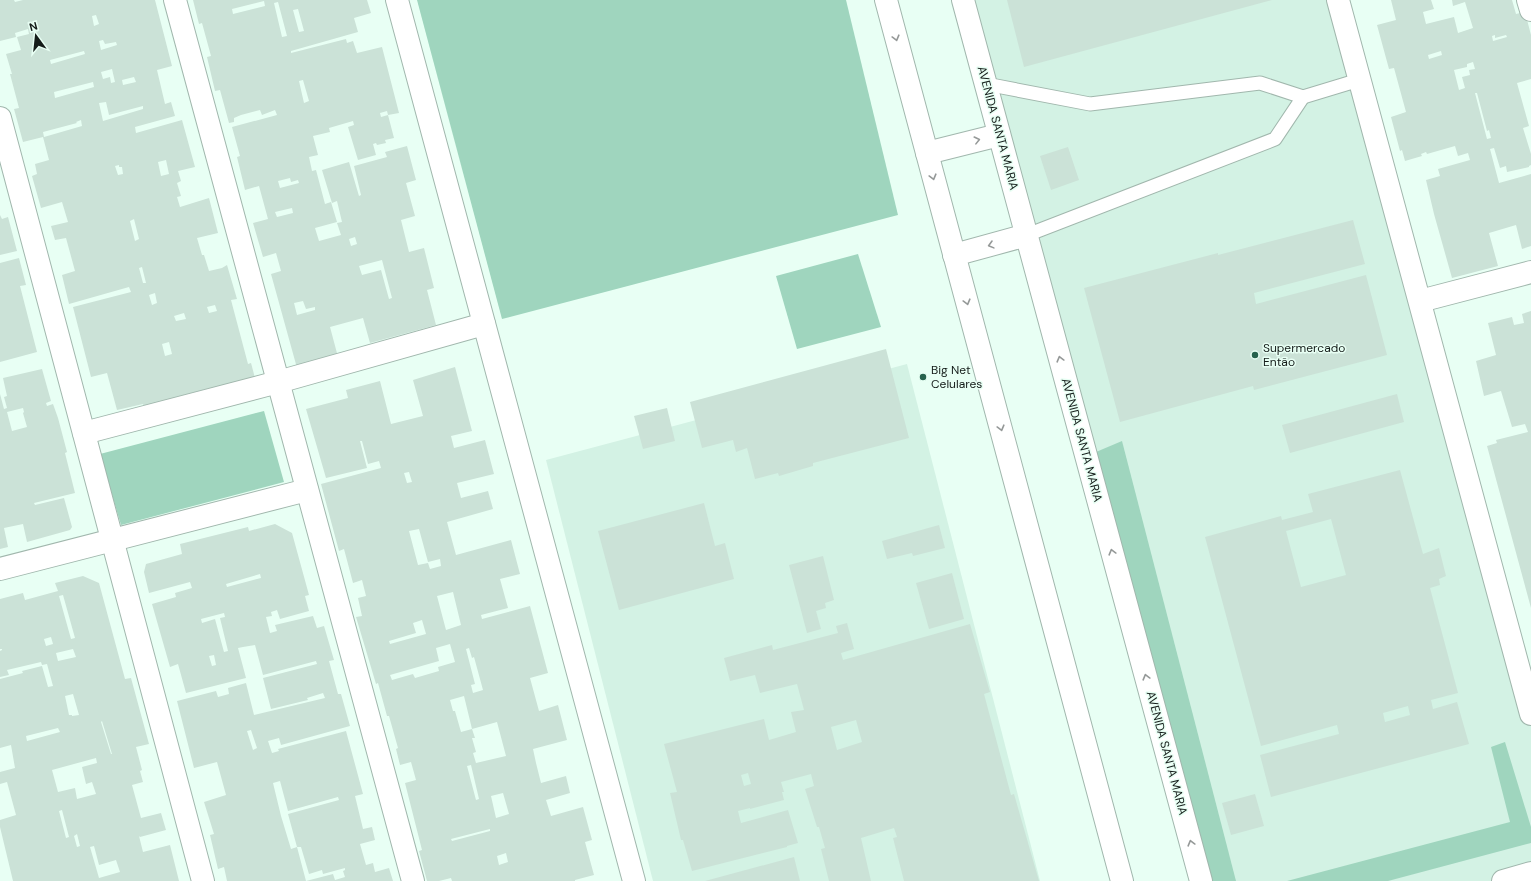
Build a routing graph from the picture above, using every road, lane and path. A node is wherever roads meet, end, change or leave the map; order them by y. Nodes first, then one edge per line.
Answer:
1 (174, 0) edge
2 (397, 0) edge
3 (886, 0) edge
4 (963, 0) edge
5 (1338, 0) edge
6 (1528, 0) edge
7 (1531, 10) edge
8 (1359, 80) junction
9 (986, 84) junction
10 (1303, 97) junction
11 (0, 118) edge
12 (999, 135) junction
13 (927, 153) junction
14 (1027, 235) junction
15 (954, 255) junction
16 (1531, 272) edge
17 (1420, 301) junction
18 (484, 324) junction
19 (278, 382) junction
20 (84, 432) junction
21 (307, 490) junction
22 (113, 540) junction
23 (0, 568) edge
24 (1525, 665) edge
25 (1531, 714) edge
26 (1531, 873) edge
27 (203, 881) edge
28 (412, 881) edge
29 (634, 881) edge
30 (1122, 881) edge
31 (1201, 881) edge
32 (1503, 881) edge

1 - 19 street
2 - 18 street
3 -> 13 street
4 - 9 street, AVENIDA SANTA MARIA
5 - 8 street
6 - 7 street
8 - 10 lane
8 - 17 street
9 - 10 lane
9 - 12 street, AVENIDA SANTA MARIA
10 - 14 lane
11 - 20 street
13 -> 12 street
12 - 14 street, AVENIDA SANTA MARIA
13 -> 15 street
14 -> 15 street
31 -> 14 street, AVENIDA SANTA MARIA
15 -> 30 street
16 - 17 street
17 - 24 street
18 - 19 street
18 - 29 street
19 - 20 street
19 - 21 street
20 - 22 street
21 - 22 street
21 - 28 street
22 - 23 street
22 - 27 street
24 - 25 street
26 - 32 street

